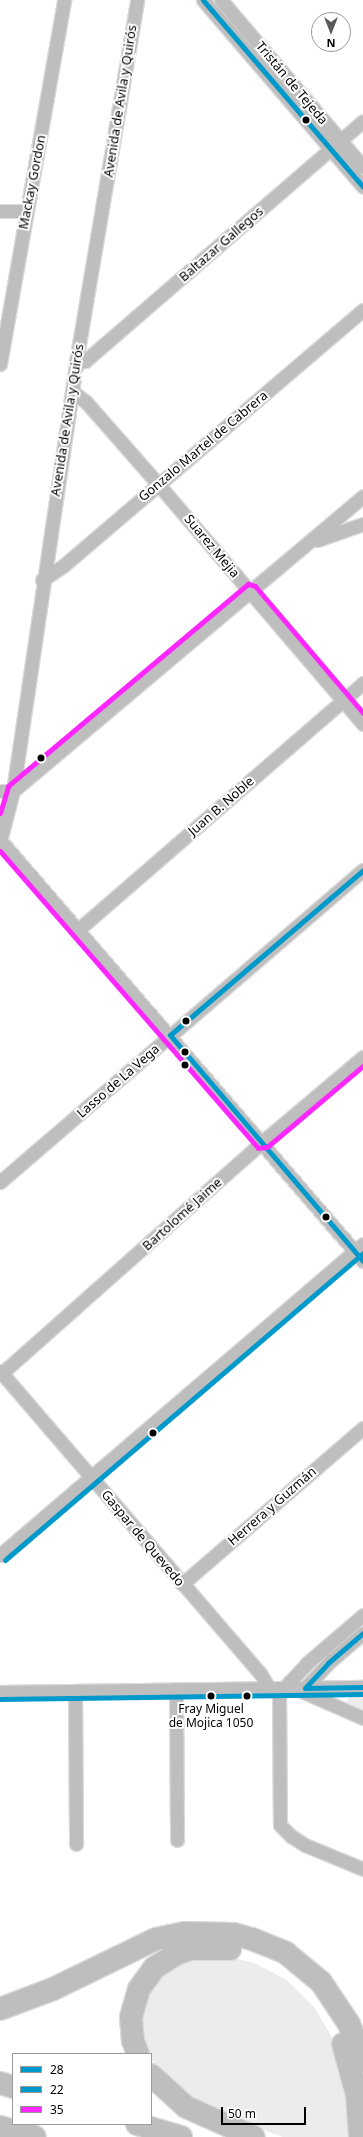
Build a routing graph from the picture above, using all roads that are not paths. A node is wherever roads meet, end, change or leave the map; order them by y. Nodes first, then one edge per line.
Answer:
1 (64, 0) edge
2 (137, 0) edge
3 (203, 0) edge
4 (221, 0) edge
5 (363, 121) edge
6 (340, 140) junction
7 (330, 149) junction
8 (363, 166) edge
9 (363, 187) edge
10 (0, 211) edge
11 (26, 211) junction
12 (363, 310) edge
13 (76, 362) junction
14 (0, 364) edge
15 (72, 391) junction
16 (158, 484) junction
17 (363, 496) edge
18 (363, 524) edge
19 (308, 543) junction
20 (42, 580) junction
21 (250, 591) junction
22 (363, 683) edge
23 (342, 701) junction
24 (363, 724) edge
25 (6, 791) edge
26 (0, 840) edge
27 (363, 870) edge
28 (78, 929) junction
29 (170, 1035) junction
30 (363, 1057) edge
31 (262, 1142) junction
32 (0, 1182) edge
33 (360, 1252) edge
34 (1, 1372) edge
35 (363, 1428) edge
36 (92, 1478) junction
37 (0, 1555) edge
38 (182, 1584) junction
39 (363, 1615) edge
40 (363, 1633) edge
41 (363, 1687) edge
42 (287, 1688) junction
43 (176, 1689) junction
44 (75, 1691) junction
45 (0, 1692) edge
46 (363, 1718) edge
47 (177, 1840) dead end
48 (76, 1844) dead end
49 (363, 1869) edge
50 (0, 2009) edge
51 (138, 2053) edge
52 (363, 2062) edge
53 (152, 2075) edge
54 (0, 2083) edge
55 (12, 2086) edge
56 (140, 2125) edge
57 (0, 2127) edge
58 (35, 2137) edge
59 (181, 2137) edge
60 (254, 2137) edge
61 (360, 2137) edge

1 - 11 street, Mackay Gordon
2 - 13 street, Avenida de Avila y Quirós
3 - 7 street, Tristán de Tejeda
4 - 6 street, Tristán de Tejeda
5 - 6 street, Baltazar Gallegos
6 - 7 street, Baltazar Gallegos
6 - 8 street, Tristán de Tejeda
7 - 9 street, Tristán de Tejeda
7 - 13 street, Baltazar Gallegos
10 - 11 street
11 - 14 street, Mackay Gordon
12 - 16 street, Gonzalo Martel de Cabrera
13 - 15 street, Avenida de Avila y Quirós
15 - 16 street, Suarez Mejia
15 - 20 street, Avenida de Avila y Quirós
16 - 20 street, Gonzalo Martel de Cabrera
16 - 21 street, Suarez Mejia
17 - 19 street
18 - 19 street
19 - 21 street
20 - 25 street, Avenida de Avila y Quirós
21 - 23 street, Suarez Mejia
21 - 25 street
22 - 23 street, Juan B. Noble
23 - 24 street, Suarez Mejia
23 - 28 street, Juan B. Noble
25 - 26 street, Avenida de Avila y Quirós
26 - 28 street
27 - 29 street, Lasso de La Vega
28 - 29 street
29 - 31 street
29 - 32 street, Lasso de La Vega
30 - 31 street, Bartolomé Jaime
31 - 33 street
31 - 34 street, Bartolomé Jaime
33 - 36 street
34 - 36 street, Gaspar de Quevedo
35 - 38 street, Herrera y Guzmán
36 - 37 street
36 - 38 street, Gaspar de Quevedo
38 - 42 street, Gaspar de Quevedo
39 - 42 street
40 - 42 street
41 - 42 street
42 - 43 street
42 - 46 street
42 - 49 street
43 - 44 street
43 - 47 street
44 - 45 street
44 - 48 street
50 - 52 highway
51 - 61 highway
53 - 60 highway
54 - 55 highway
56 - 59 highway
57 - 58 highway

